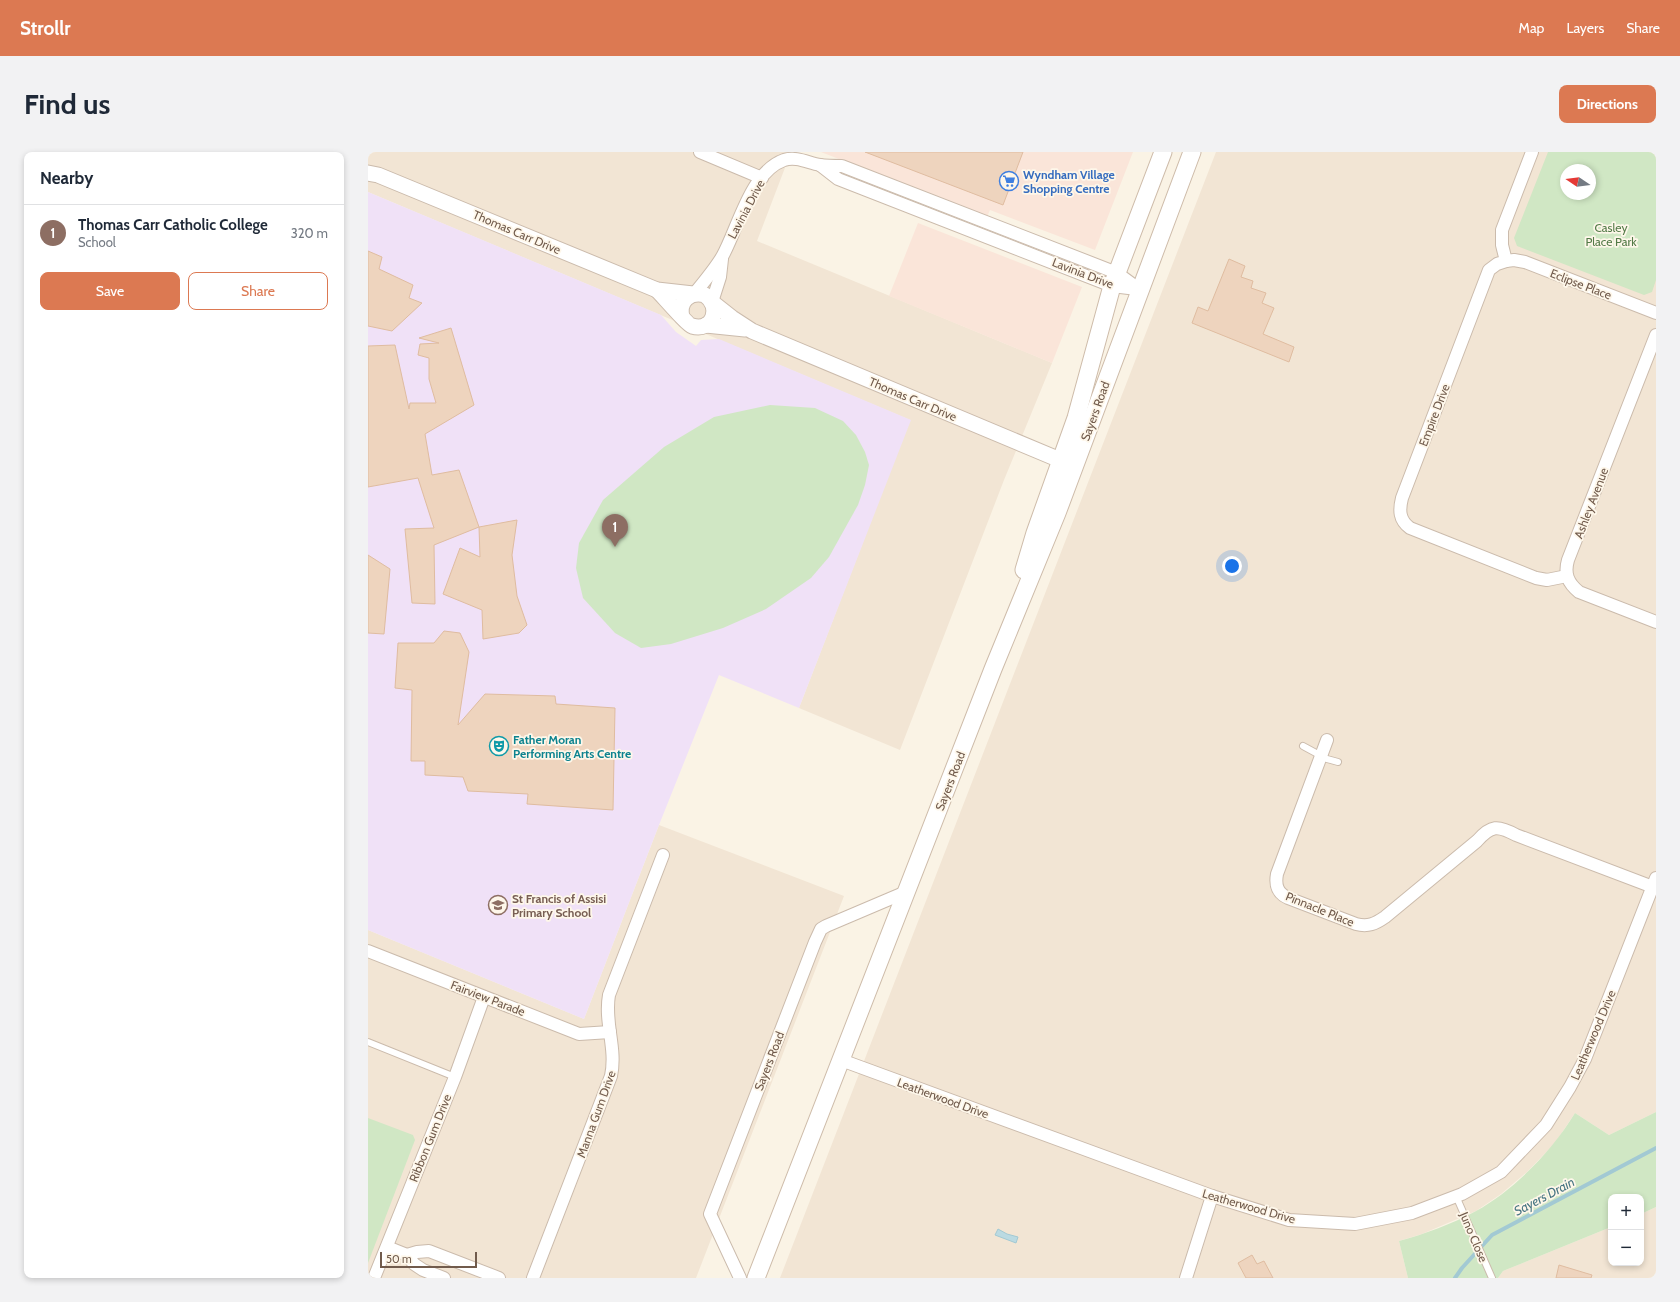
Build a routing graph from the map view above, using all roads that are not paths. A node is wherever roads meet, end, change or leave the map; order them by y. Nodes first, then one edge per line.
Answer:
1 (700, 152) edge
2 (1163, 152) edge
3 (1192, 152) edge
4 (1532, 152) edge
5 (371, 172) edge
6 (762, 178) junction
7 (723, 256) junction
8 (1506, 261) junction
9 (1115, 279) junction
10 (657, 290) junction
11 (1140, 290) junction
12 (694, 294) junction
13 (713, 302) junction
14 (1656, 313) edge
15 (682, 317) junction
16 (706, 325) junction
17 (752, 331) junction
18 (1656, 335) edge
19 (1068, 463) junction
20 (1567, 576) junction
21 (1656, 622) edge
22 (1327, 740) dead end
23 (1303, 746) dead end
24 (1320, 756) junction
25 (1338, 762) dead end
26 (663, 855) dead end
27 (1654, 882) edge
28 (906, 892) junction
29 (368, 951) edge
30 (484, 997) junction
31 (610, 1032) junction
32 (368, 1042) edge
33 (841, 1060) junction
34 (455, 1077) junction
35 (1212, 1196) junction
36 (1456, 1196) junction
37 (387, 1247) junction
38 (407, 1254) junction
39 (374, 1278) edge
40 (444, 1278) edge
41 (499, 1278) edge
42 (533, 1278) edge
43 (740, 1278) edge
44 (756, 1278) edge
45 (1186, 1278) edge
46 (1492, 1278) edge

1 - 6 street
2 - 9 main road, Sayers Road
3 - 11 main road, Sayers Road
4 - 8 street
5 - 10 street, Thomas Carr Drive
6 - 7 street, Lavinia Drive
6 - 9 street, Lavinia Drive
7 - 12 street, Lavinia Drive
7 - 13 street, Lavinia Drive
8 - 14 street, Eclipse Place
8 - 20 street, Empire Drive
9 - 11 street, Lavinia Drive
9 - 19 main road, Sayers Road
10 - 12 street, Thomas Carr Drive
10 - 15 street, Thomas Carr Drive
11 - 19 main road, Sayers Road
12 - 13 street
12 - 15 street
13 - 16 street
13 - 17 street, Thomas Carr Drive
15 - 16 street
16 - 17 street, Thomas Carr Drive
17 - 19 street, Thomas Carr Drive
18 - 20 street, Ashley Avenue
19 - 28 main road, Sayers Road
20 - 21 street
22 - 24 street, Pinnacle Place
23 - 24 lane
24 - 25 lane
24 - 27 street, Pinnacle Place
26 - 31 street, Manna Gum Drive
27 - 36 street, Leatherwood Drive
28 - 33 main road, Sayers Road
28 - 43 street, Sayers Road
29 - 30 street, Fairview Parade
30 - 31 street, Fairview Parade
30 - 34 street, Ribbon Gum Drive
31 - 42 street, Manna Gum Drive
32 - 34 lane
33 - 35 street, Leatherwood Drive
33 - 44 main road, Sayers Road
34 - 37 street, Ribbon Gum Drive
35 - 36 street, Leatherwood Drive
35 - 45 street
36 - 46 lane, Juno Close
37 - 38 street
37 - 39 street, Ribbon Gum Drive
38 - 40 street
38 - 41 street

